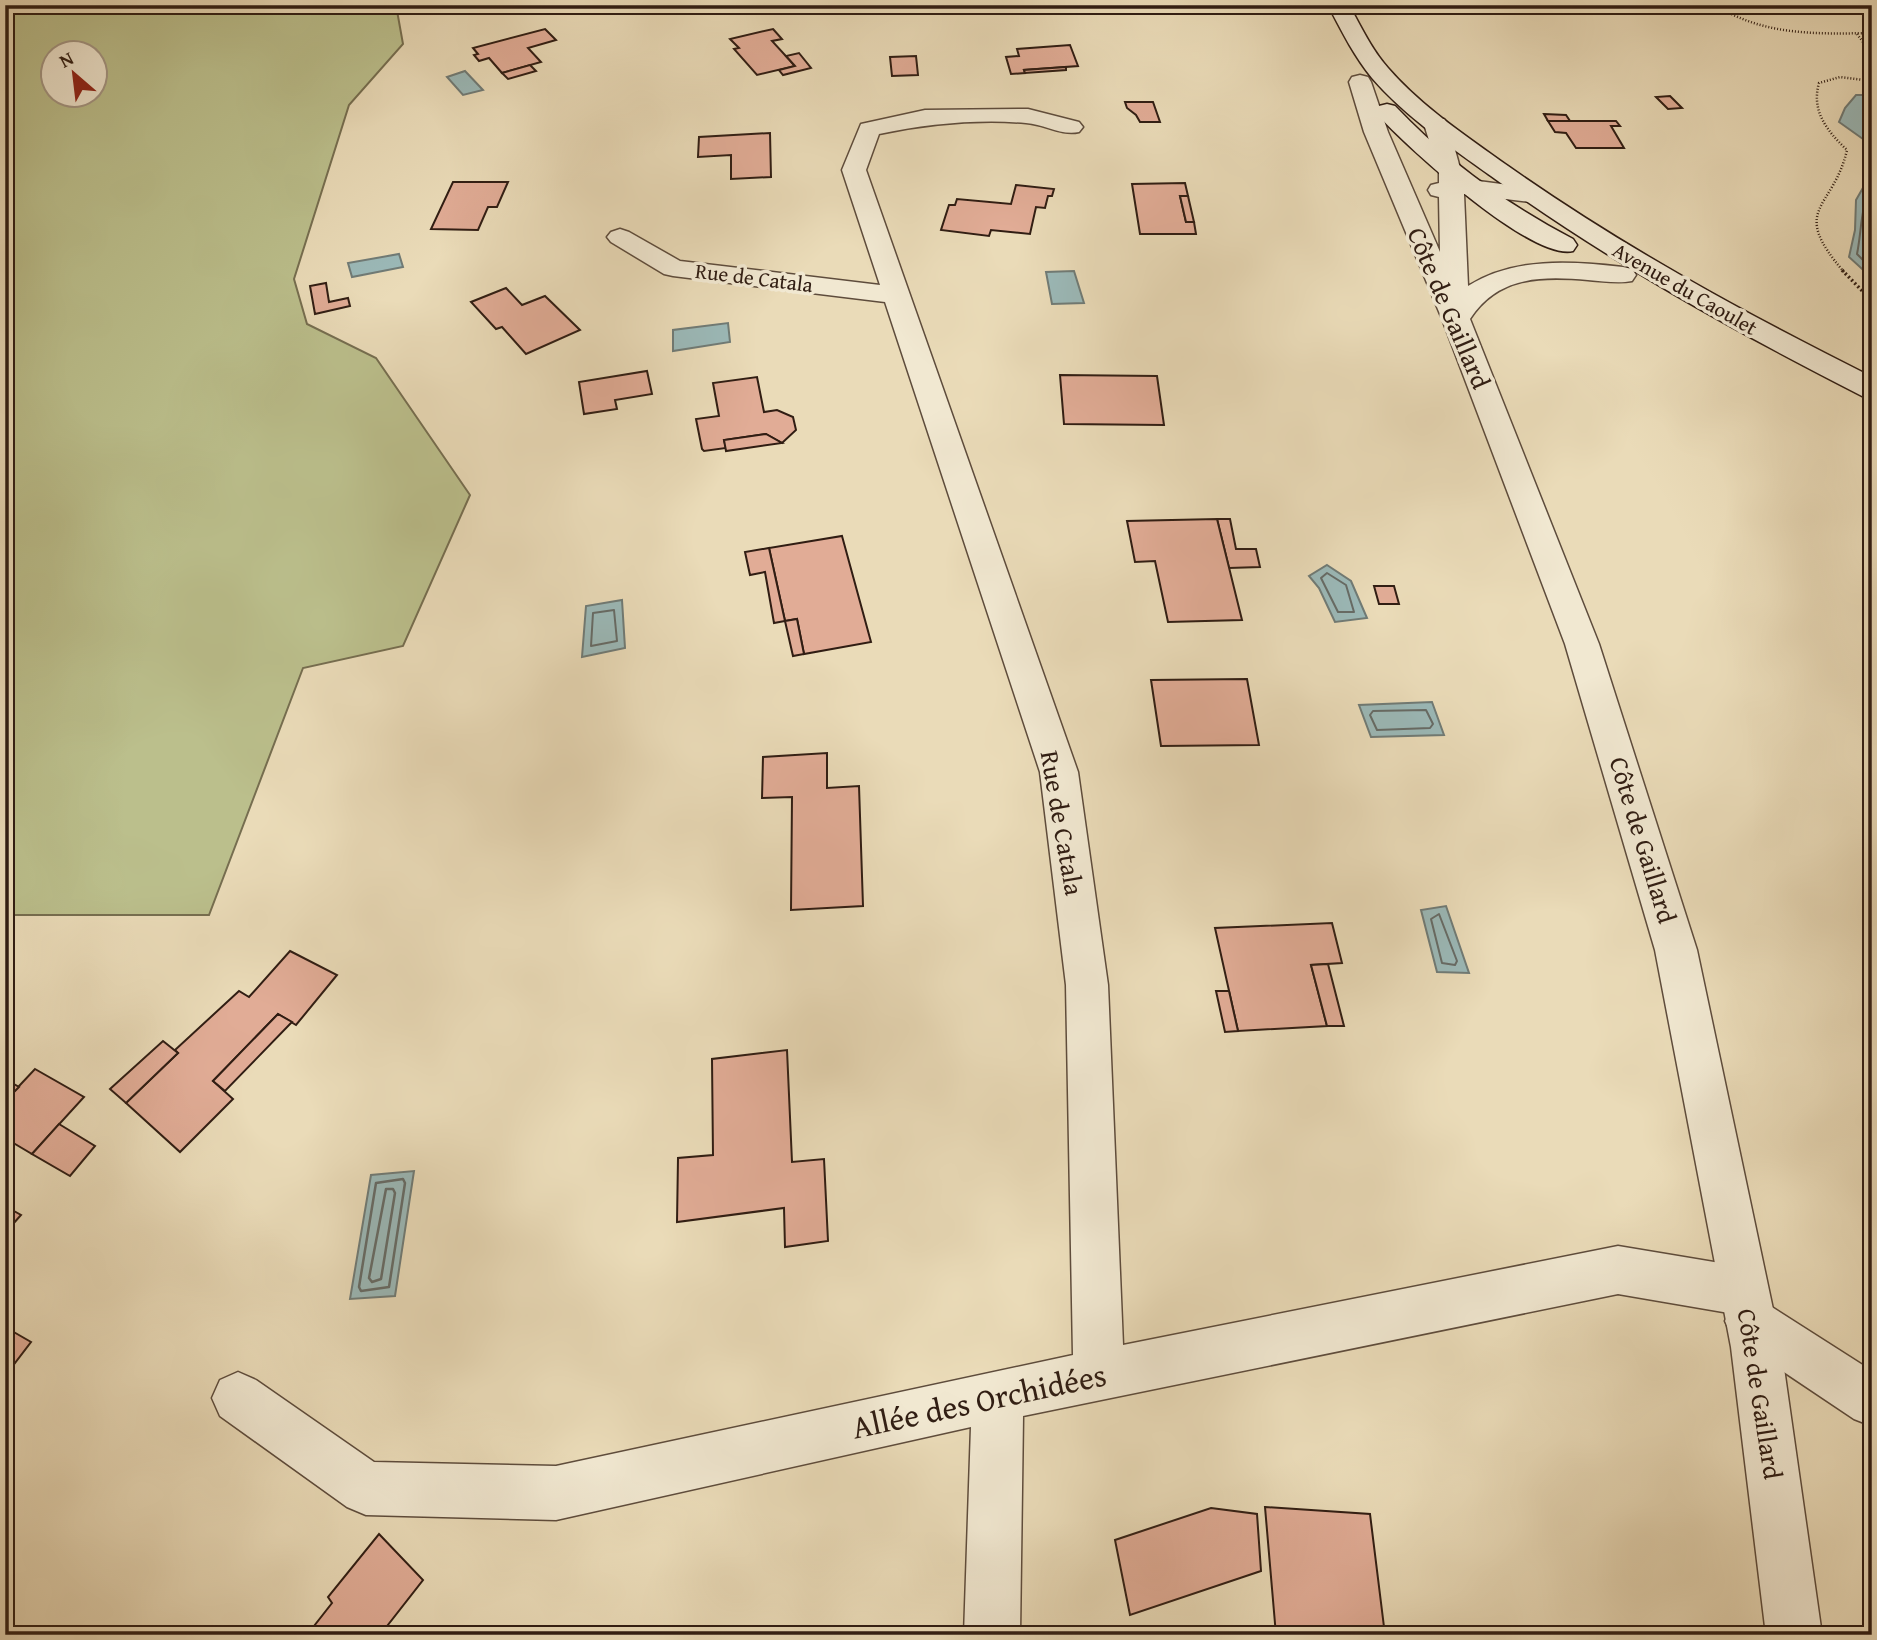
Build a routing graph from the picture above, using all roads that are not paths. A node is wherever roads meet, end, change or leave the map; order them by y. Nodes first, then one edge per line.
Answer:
1 (1333, 5) edge
2 (1338, 5) edge
3 (1360, 82) junction
4 (1436, 124) junction
5 (1071, 127) dead end
6 (1456, 182) junction
7 (1531, 195) junction
8 (1407, 206) junction
9 (620, 237) dead end
10 (1623, 275) junction
11 (896, 295) junction
12 (1456, 319) junction
13 (1767, 336) junction
14 (1872, 389) edge
15 (1747, 1306) junction
16 (1099, 1375) junction
17 (998, 1396) junction
18 (238, 1398) dead end
19 (1872, 1401) edge
20 (992, 1635) edge
21 (1794, 1635) edge

1 - 3 street, Côte de Gaillard
2 - 4 street, Avenue du Caoulet
3 - 6 street, Avenue du Caoulet
3 - 8 street, Côte de Gaillard
4 - 6 street
4 - 7 street, Avenue du Caoulet
5 - 11 street, Rue de Catala
6 - 7 street
6 - 8 street
6 - 10 street, Avenue du Caoulet
6 - 12 street
7 - 13 street, Avenue du Caoulet
8 - 12 street, Côte de Gaillard
9 - 11 street, Rue de Catala
10 - 12 street
10 - 13 street, Avenue du Caoulet
11 - 16 street, Rue de Catala
12 - 15 street, Côte de Gaillard
13 - 14 street
15 - 16 street, Allée des Orchidées
15 - 19 street
15 - 21 street, Côte de Gaillard
16 - 17 street, Allée des Orchidées
17 - 18 street, Allée des Orchidées
17 - 20 street

